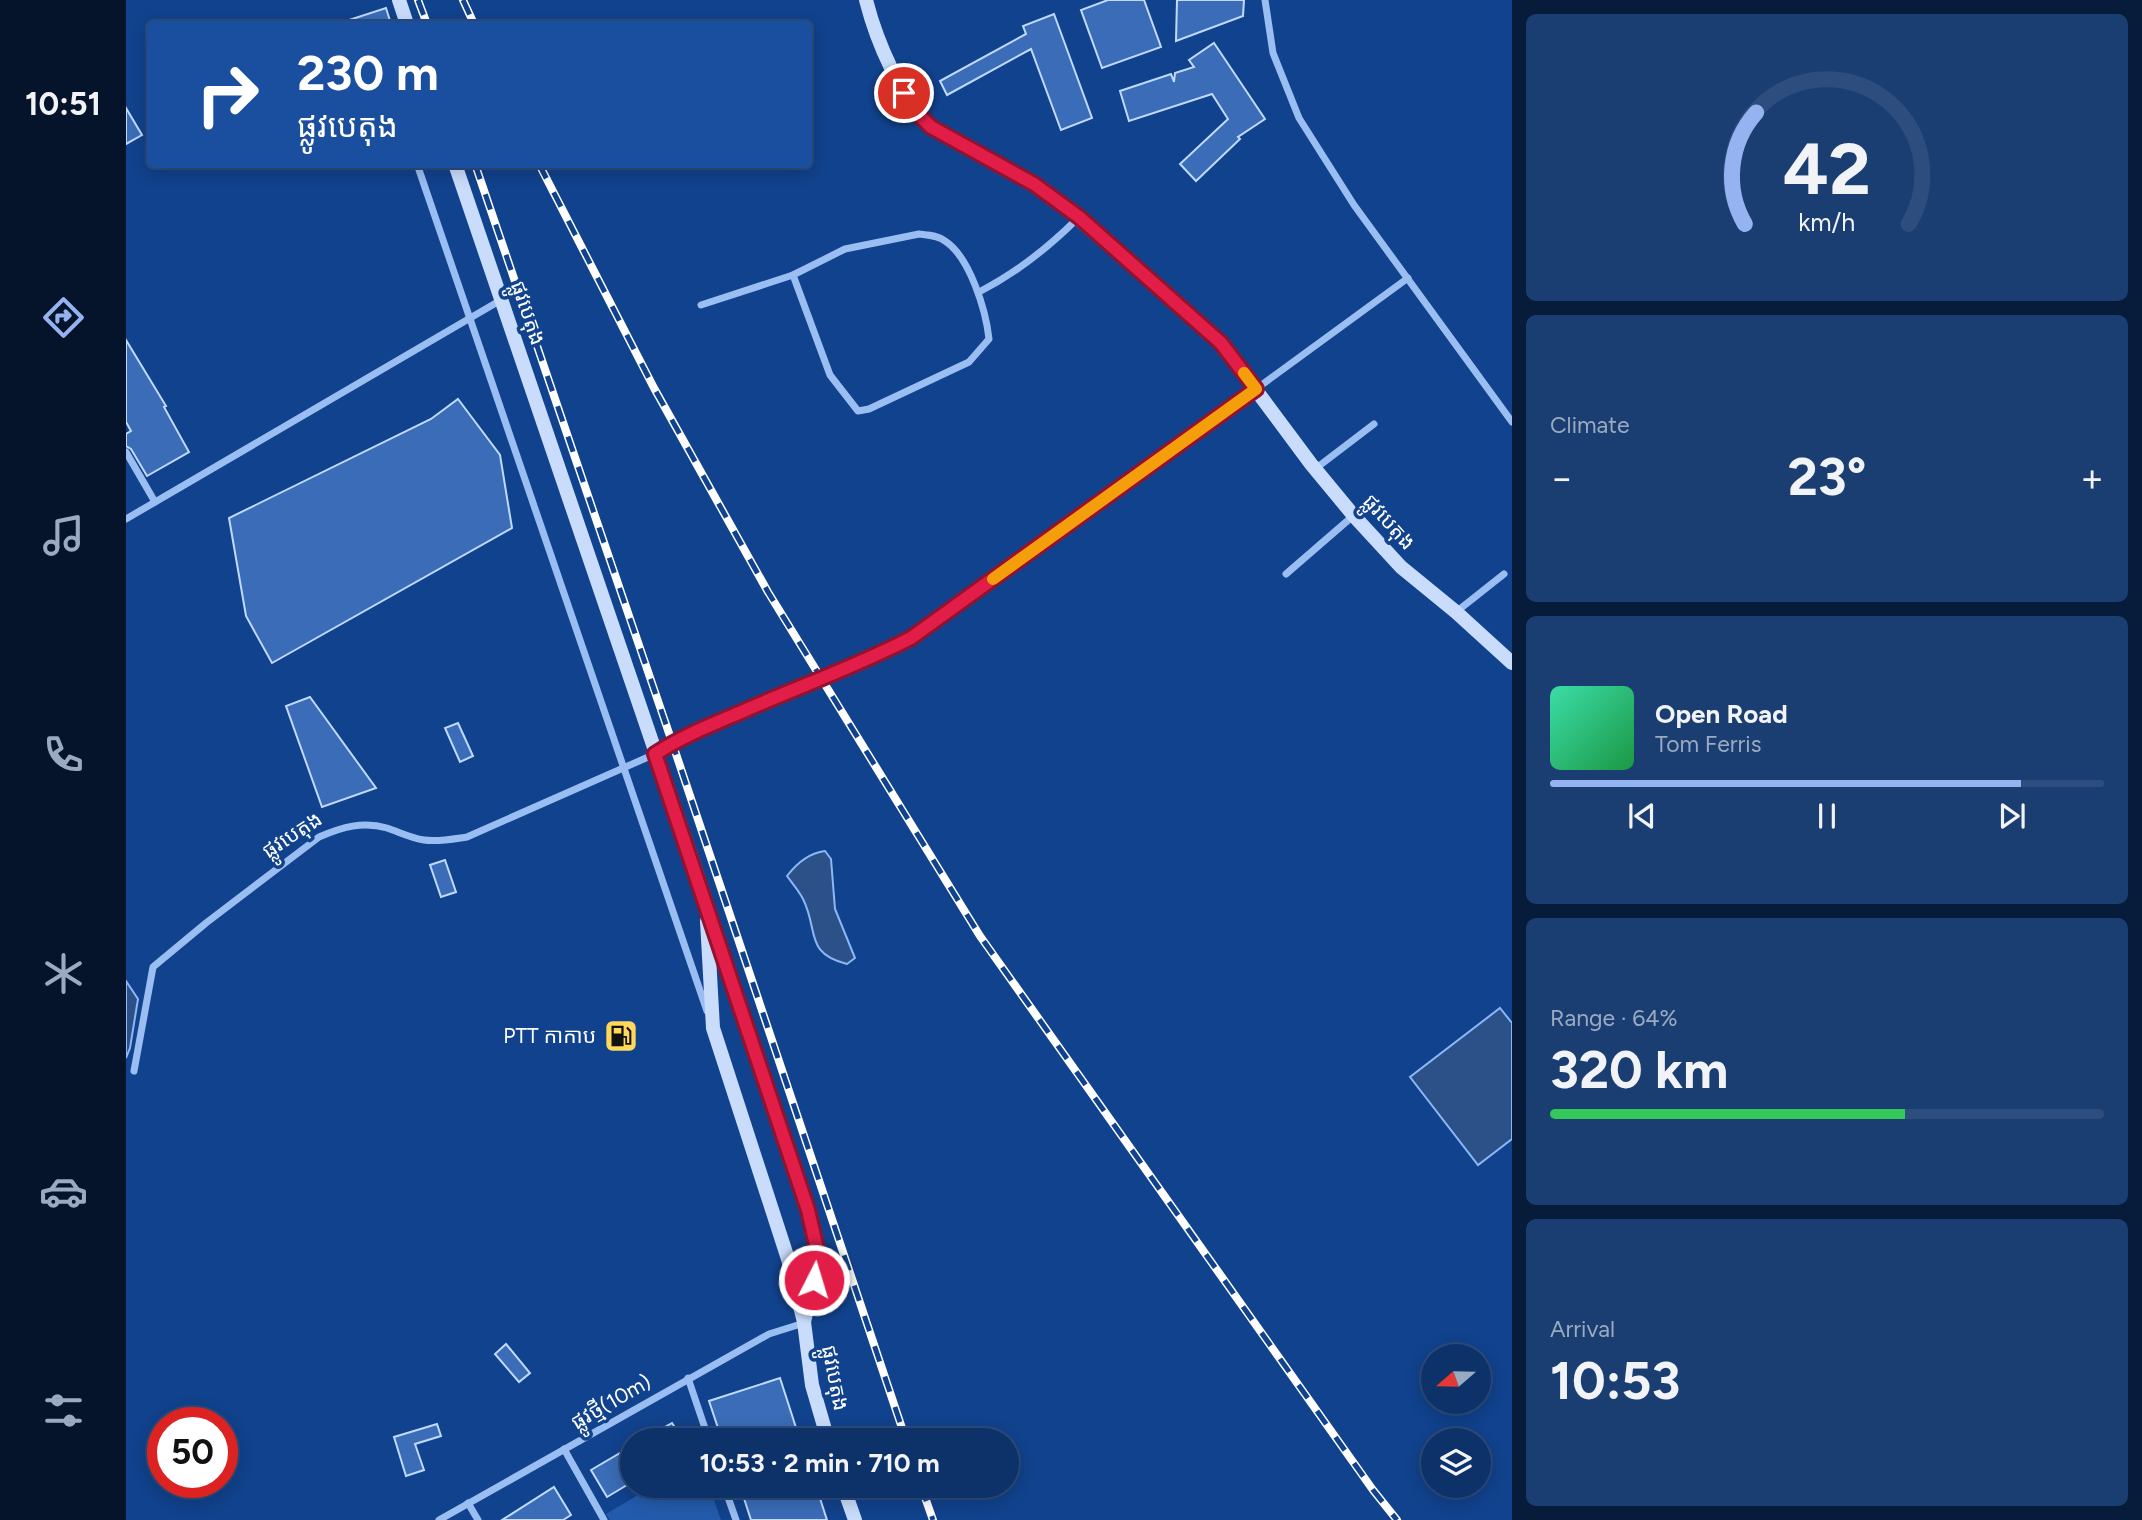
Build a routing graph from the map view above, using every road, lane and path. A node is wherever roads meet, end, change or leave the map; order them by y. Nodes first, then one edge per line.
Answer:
1 (399, 0) edge
2 (866, 0) edge
3 (1265, 0) edge
4 (406, 21) edge
5 (418, 168) edge
6 (456, 168) edge
7 (1079, 217) junction
8 (793, 275) junction
9 (1408, 278) junction
10 (979, 292) junction
11 (502, 299) junction
12 (701, 305) dead end
13 (470, 318) junction
14 (1256, 389) junction
15 (1512, 422) edge
16 (1374, 424) dead end
17 (126, 452) edge
18 (1315, 469) junction
19 (155, 502) junction
20 (1354, 516) junction
21 (126, 519) edge
22 (1286, 574) dead end
23 (1504, 574) dead end
24 (1456, 612) junction
25 (1512, 663) edge
26 (655, 754) junction
27 (625, 769) junction
28 (706, 902) junction
29 (713, 1028) junction
30 (134, 1071) dead end
31 (804, 1322) junction
32 (688, 1378) junction
33 (705, 1428) edge
34 (825, 1428) edge
35 (564, 1449) junction
36 (728, 1498) edge
37 (848, 1498) edge
38 (468, 1503) junction
39 (439, 1520) edge
40 (478, 1520) edge
41 (604, 1520) edge
42 (736, 1520) edge
43 (855, 1520) edge

1 - 4 main road
2 - 7 main road, ផ្លូវបេតុង
3 - 9 street
5 - 13 street
6 - 11 main road, ផ្លូវបេតុង
7 - 10 street
7 - 14 main road, ផ្លូវបេតុង
8 - 10 street
8 - 10 street
8 - 12 street
9 - 14 street, ផ្លូវបេតុង
9 - 15 street
11 - 13 street
11 - 26 main road, ផ្លូវបេតុង
13 - 19 street
13 - 27 street
14 - 18 main road, ផ្លូវបេតុង
14 - 26 main road, ផ្លូវបេតុង
16 - 18 street
17 - 19 street
18 - 20 main road, ផ្លូវបេតុង
19 - 21 street
20 - 22 street
20 - 24 main road, ផ្លូវបេតុង
23 - 24 street
24 - 25 main road, ផ្លូវបេតុង
26 - 27 street, ផ្លូវបេតុង
26 - 28 main road, ផ្លូវបេតុង
27 - 29 street
27 - 30 street, ផ្លូវបេតុង
28 - 29 main road, ផ្លូវបេតុង
28 - 31 main road, ផ្លូវបេតុង
29 - 31 main road, ផ្លូវបេតុង
31 - 32 street, ផ្លូវថ្មី(10m)
31 - 34 main road, ផ្លូវបេតុង
32 - 33 street
32 - 35 street, ផ្លូវថ្មី(10m)
35 - 38 street, ផ្លូវថ្មី(10m)
35 - 41 street
36 - 42 street
37 - 43 main road
38 - 39 street, ផ្លូវថ្មី(10m)
38 - 40 street

